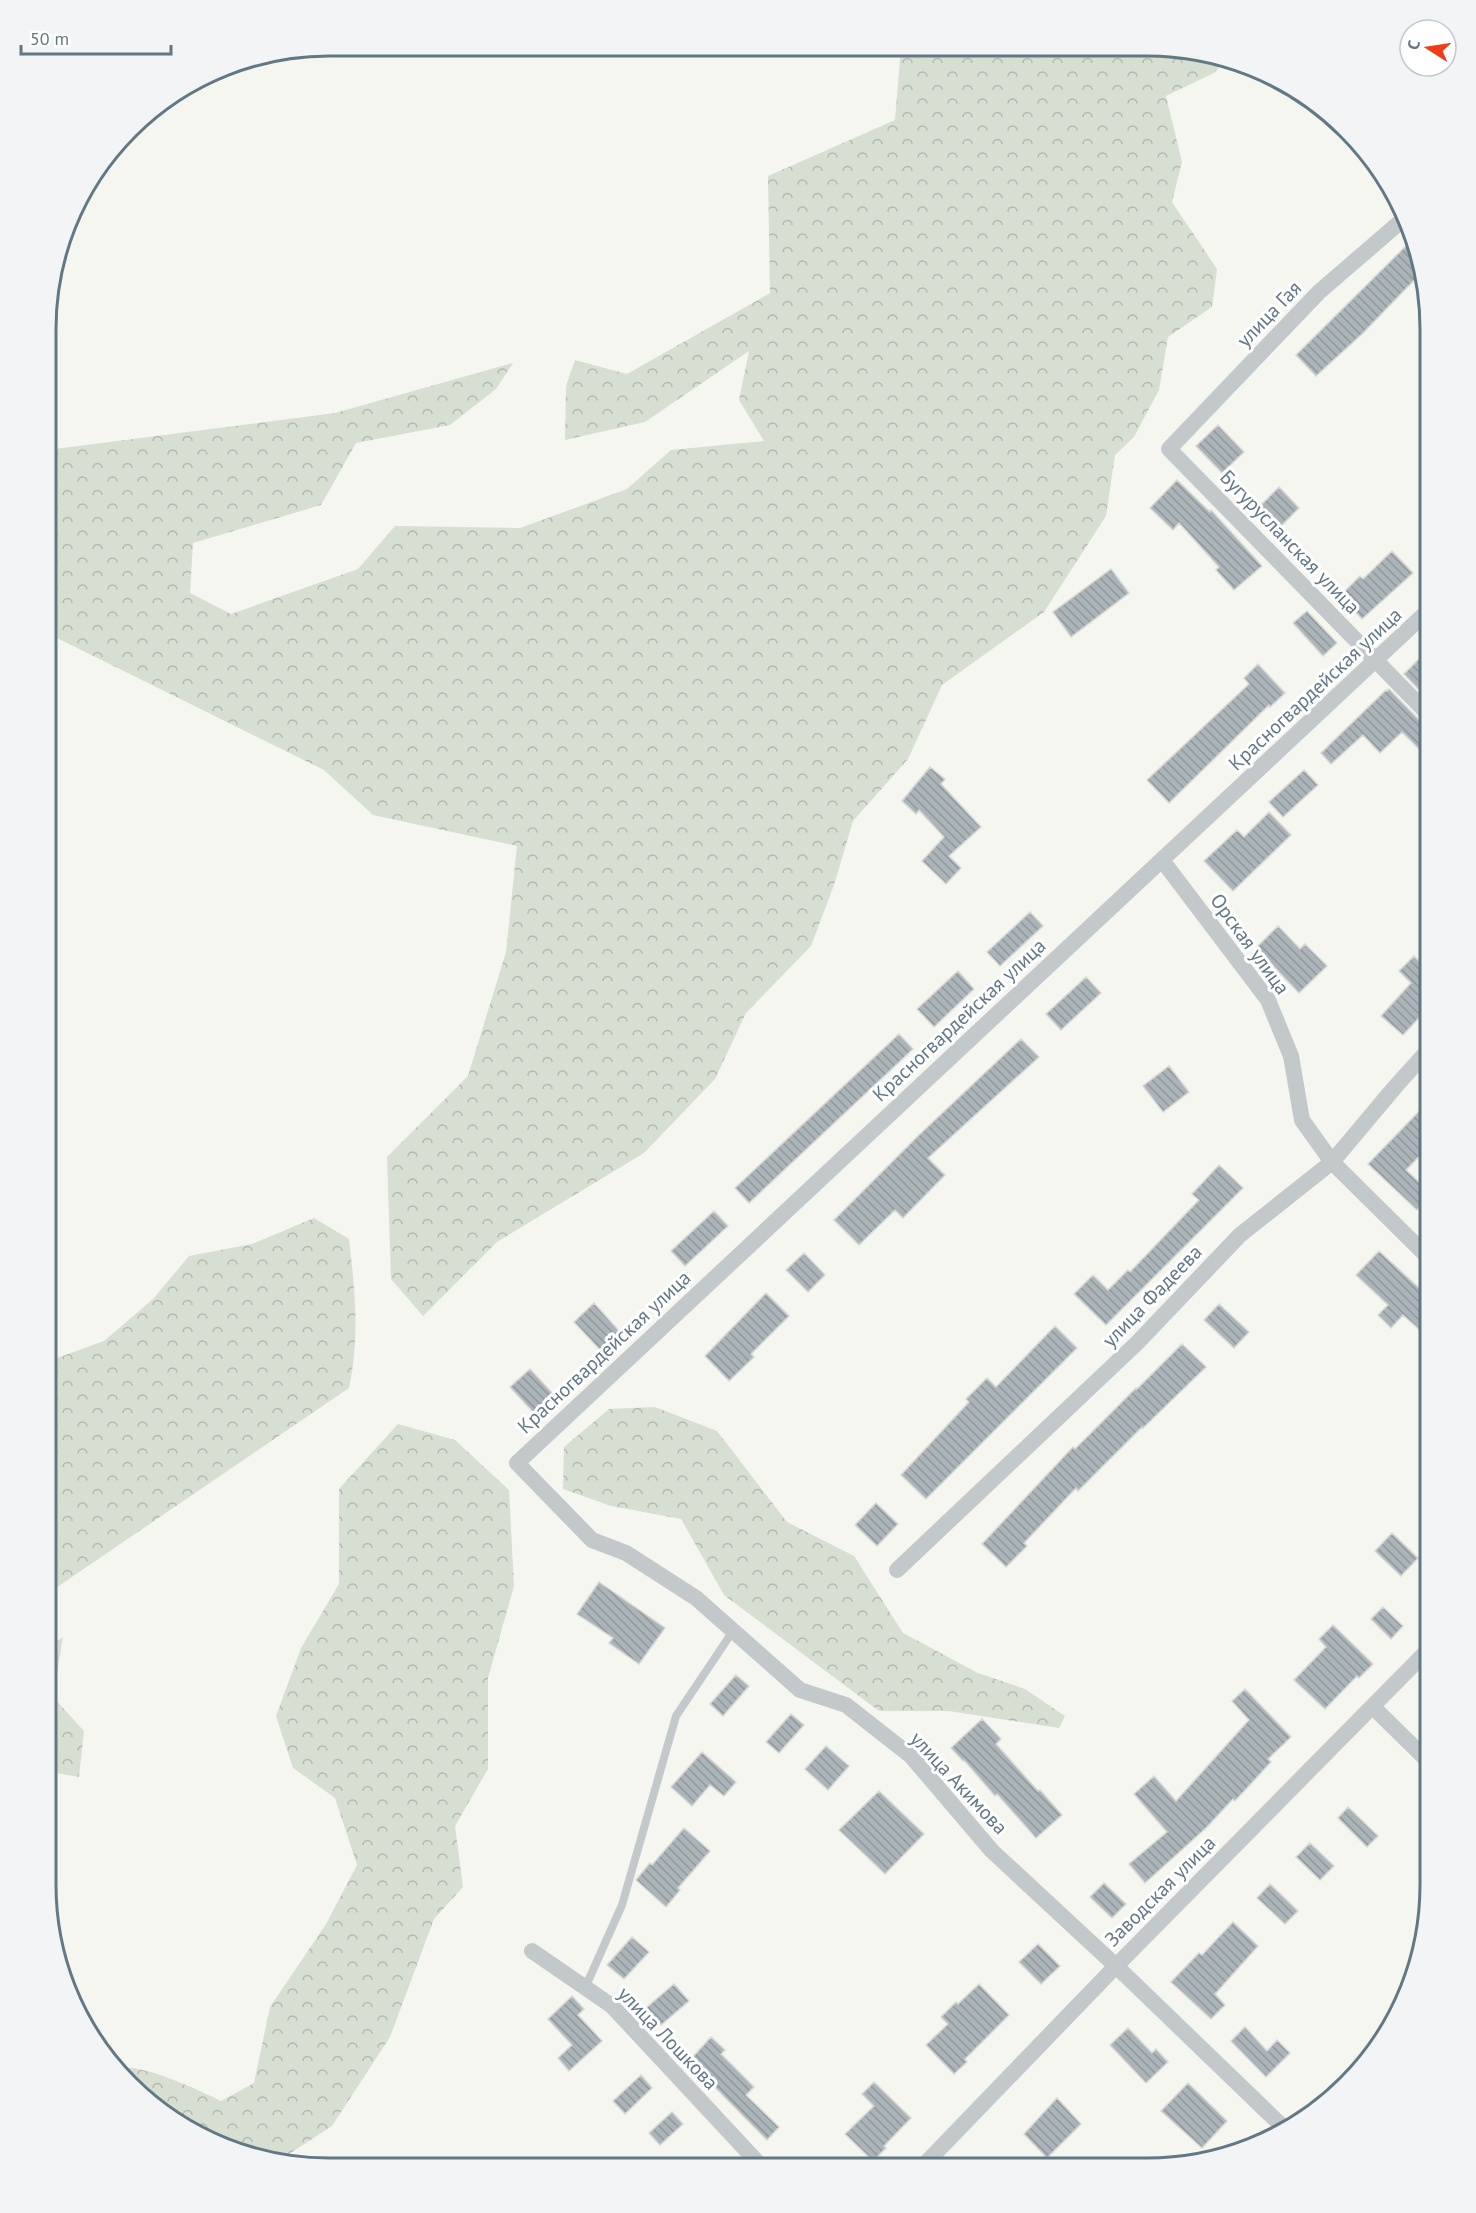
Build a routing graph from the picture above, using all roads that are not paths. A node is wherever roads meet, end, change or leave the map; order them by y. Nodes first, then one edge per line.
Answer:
1 (1399, 223) edge
2 (1169, 449) joint
3 (1420, 618) edge
4 (1376, 660) junction
5 (1420, 706) edge
6 (1162, 860) junction
7 (1420, 1060) edge
8 (1332, 1162) junction
9 (1420, 1249) edge
10 (517, 1463) joint
11 (897, 1570) dead end
12 (733, 1631) junction
13 (1420, 1658) edge
14 (1373, 1707) junction
15 (1420, 1753) edge
16 (532, 1951) dead end
17 (1116, 1966) junction
18 (585, 1988) junction
19 (1279, 2123) edge
20 (754, 2158) edge
21 (931, 2158) edge

1 - 2 street, улица Гая
2 - 4 street, Бугурусланская улица
3 - 4 street, Красногвардейская улица
4 - 5 street, Бугурусланская улица
4 - 6 street, Красногвардейская улица
6 - 8 street, Орская улица
6 - 10 street, Красногвардейская улица
7 - 8 street, улица Фадеева
8 - 9 street, Орская улица
8 - 11 street, улица Фадеева
10 - 12 street, улица Акимова
12 - 17 street, улица Акимова
12 - 18 lane
13 - 14 street, Заводская улица
14 - 15 street
14 - 17 street, Заводская улица
16 - 18 street, улица Лошкова
17 - 19 street, улица Акимова
17 - 21 street, Заводская улица
18 - 20 street, улица Лошкова

